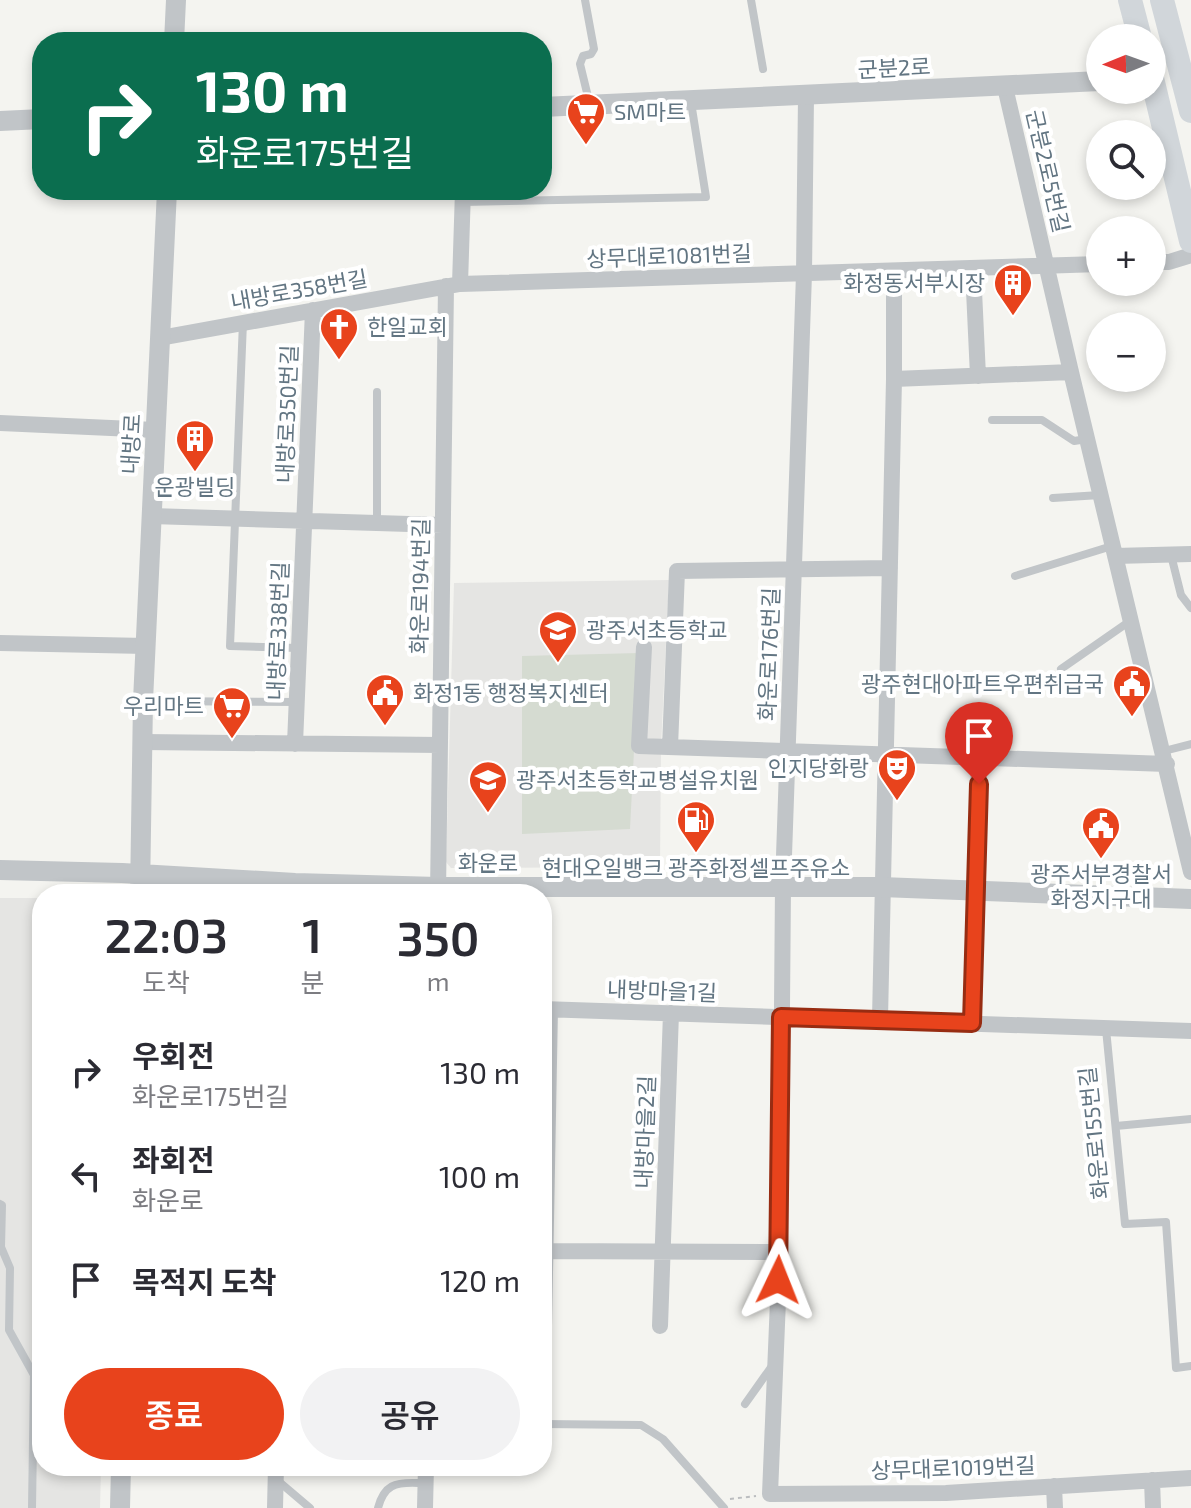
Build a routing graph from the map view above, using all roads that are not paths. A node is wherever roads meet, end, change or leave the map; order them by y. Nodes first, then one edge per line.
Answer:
1 (585, 0) edge
2 (751, 0) edge
3 (1130, 0) edge
4 (1162, 0) edge
5 (173, 3) edge
6 (1136, 24) edge
7 (174, 32) edge
8 (763, 69) dead end
9 (1186, 70) edge
10 (1086, 82) edge
11 (1005, 87) junction
12 (806, 96) junction
13 (691, 102) junction
14 (1158, 104) edge
15 (590, 106) junction
16 (552, 107) edge
17 (1191, 111) edge
18 (32, 119) edge
19 (0, 121) edge
20 (552, 196) edge
21 (167, 200) edge
22 (463, 200) edge
23 (1191, 241) edge
24 (1191, 255) edge
25 (1166, 262) edge
26 (1086, 265) edge
27 (1047, 266) junction
28 (973, 269) junction
29 (894, 272) junction
30 (804, 274) junction
31 (453, 285) junction
32 (313, 310) junction
33 (243, 322) junction
34 (160, 338) junction
35 (1071, 372) junction
36 (978, 376) junction
37 (894, 379) junction
38 (377, 392) dead end
39 (992, 420) dead end
40 (0, 423) edge
41 (155, 430) junction
42 (1087, 439) junction
43 (1100, 495) junction
44 (1053, 498) dead end
45 (151, 516) junction
46 (234, 518) junction
47 (304, 520) junction
48 (377, 523) junction
49 (442, 525) junction
50 (1114, 551) junction
51 (1191, 554) edge
52 (1170, 555) junction
53 (890, 568) junction
54 (794, 569) junction
55 (1015, 576) dead end
56 (1191, 608) edge
57 (1131, 620) junction
58 (0, 643) edge
59 (146, 646) junction
60 (644, 647) dead end
61 (299, 648) junction
62 (1061, 669) dead end
63 (143, 701) junction
64 (298, 702) junction
65 (143, 742) junction
66 (295, 744) junction
67 (1191, 744) edge
68 (440, 745) junction
69 (666, 747) junction
70 (788, 752) junction
71 (886, 755) junction
72 (979, 758) junction
73 (1166, 758) junction
74 (0, 870) edge
75 (1191, 872) edge
76 (140, 884) edge
77 (438, 884) edge
78 (783, 885) junction
79 (881, 887) junction
80 (552, 888) edge
81 (976, 891) junction
82 (1191, 899) edge
83 (552, 1009) edge
84 (671, 1013) junction
85 (781, 1017) junction
86 (880, 1019) junction
87 (972, 1023) junction
88 (1106, 1029) junction
89 (1191, 1031) edge
90 (1191, 1119) edge
91 (1116, 1126) junction
92 (0, 1204) edge
93 (552, 1251) edge
94 (662, 1252) junction
95 (780, 1252) junction
96 (660, 1326) dead end
97 (775, 1363) junction
98 (1191, 1366) edge
99 (32, 1371) edge
100 (745, 1404) dead end
101 (552, 1424) edge
102 (32, 1476) edge
103 (121, 1476) edge
104 (276, 1476) edge
105 (279, 1476) edge
106 (426, 1476) edge
107 (1191, 1478) edge
108 (1152, 1480) junction
109 (418, 1483) dead end
110 (1054, 1486) junction
111 (770, 1494) joint
112 (946, 1500) edge
113 (721, 1504) edge
114 (32, 1508) edge
115 (120, 1508) edge
116 (275, 1508) edge
117 (310, 1508) edge
118 (378, 1508) edge
119 (425, 1508) edge
120 (1055, 1508) edge
121 (1153, 1508) edge

1 - 15 lane
2 - 8 lane
3 - 6 main road
4 - 9 main road
5 - 7 street
9 - 17 main road
10 - 11 street, 군분2로
11 - 12 street, 군분2로
11 - 27 street, 군분2로5번길
12 - 13 street, 군분2로
12 - 30 street, 화운로176번길
13 - 15 street, 군분2로
13 - 20 lane
14 - 23 main road
15 - 16 street, 군분2로
18 - 19 street
21 - 34 street, 내방로
22 - 31 street, 화운로194번길
24 - 25 street
26 - 27 street, 상무대로1081번길
27 - 28 street, 상무대로1081번길
27 - 35 street, 군분2로5번길
28 - 29 street, 상무대로1081번길
28 - 36 street
29 - 30 street, 상무대로1081번길
29 - 37 street
30 - 31 street, 상무대로1081번길
30 - 54 street, 화운로176번길
31 - 32 street, 내방로358번길
31 - 49 street, 화운로194번길
32 - 33 street, 내방로358번길
32 - 47 street, 내방로350번길
33 - 34 street, 내방로358번길
33 - 46 lane
34 - 41 street, 내방로
35 - 36 street
35 - 42 street, 군분2로5번길
36 - 37 street
37 - 53 street
38 - 48 lane
39 - 42 lane
40 - 41 street
41 - 45 street, 내방로
42 - 43 street, 군분2로5번길
43 - 44 lane
43 - 50 street, 군분2로5번길
45 - 46 street
45 - 59 street, 내방로
46 - 47 street
46 - 61 lane
47 - 48 street
47 - 61 street, 내방로338번길
48 - 49 street
49 - 68 street, 화운로194번길
50 - 52 street
50 - 55 lane
50 - 57 street, 군분2로5번길
51 - 52 street
52 - 56 lane
53 - 54 street, 화운로176번길
53 - 71 street
54 - 69 street
54 - 70 street, 화운로176번길
57 - 62 lane
57 - 73 street, 군분2로5번길
58 - 59 street
59 - 63 street, 내방로
60 - 69 street
61 - 64 street, 내방로338번길
63 - 64 lane
63 - 65 street, 내방로
64 - 66 street, 내방로338번길
65 - 66 street
65 - 76 street, 내방로
66 - 68 street
67 - 73 lane
68 - 77 street, 화운로194번길
69 - 70 street
70 - 71 street
70 - 78 street, 화운로176번길
71 - 72 street
71 - 79 street
72 - 73 street
72 - 81 street
73 - 75 street, 군분2로5번길
74 - 76 street, 화운로
78 - 79 street, 화운로
78 - 80 street, 화운로
78 - 85 street, 화운로176번길
79 - 81 street, 화운로
79 - 86 street
81 - 82 street, 화운로
81 - 87 street
83 - 84 street, 내방마을1길
84 - 85 street, 내방마을1길
84 - 94 street, 내방마을2길
85 - 86 street, 내방마을1길
85 - 95 street, 화운로176번길
86 - 87 street, 내방마을1길
87 - 88 street
88 - 89 street
88 - 91 lane, 화운로155번길
90 - 91 lane
91 - 98 lane, 화운로155번길
92 - 99 lane
93 - 94 street
94 - 95 street
94 - 96 street, 내방마을2길
95 - 97 street, 화운로176번길
97 - 100 lane
97 - 111 street, 화운로176번길
101 - 113 lane
102 - 114 lane
103 - 115 street
104 - 116 street
105 - 117 lane
106 - 119 street
107 - 108 street, 상무대로1019번길
108 - 110 street, 상무대로1019번길
108 - 121 street
109 - 118 lane
110 - 112 street, 상무대로1019번길
110 - 120 street
111 - 112 street, 상무대로1019번길

